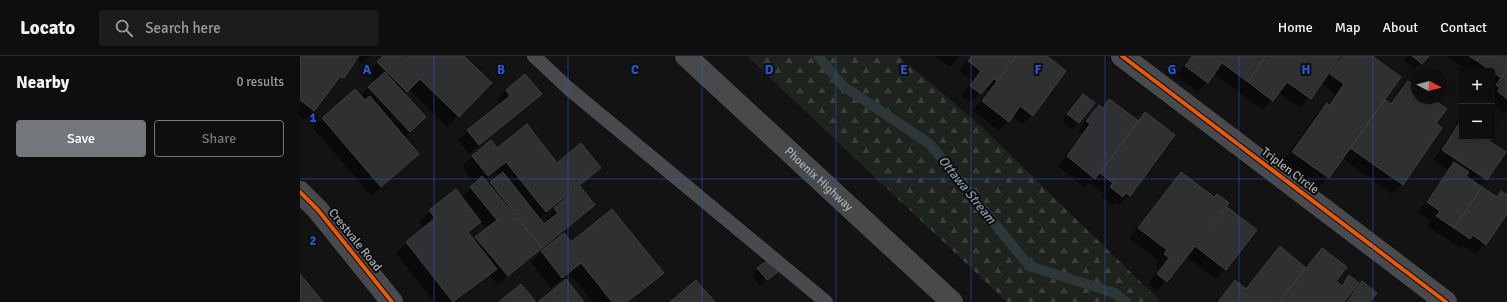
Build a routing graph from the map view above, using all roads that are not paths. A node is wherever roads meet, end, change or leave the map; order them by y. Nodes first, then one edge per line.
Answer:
1 (534, 56) edge
2 (686, 56) edge
3 (1122, 56) edge
4 (300, 192) edge
5 (392, 302) edge
6 (826, 302) edge
7 (952, 302) edge
8 (1446, 302) edge

1 - 6 lane
2 - 7 main road, Phoenix Highway
3 - 8 street, Triplen Circle
4 - 5 street, Crestvale Road

